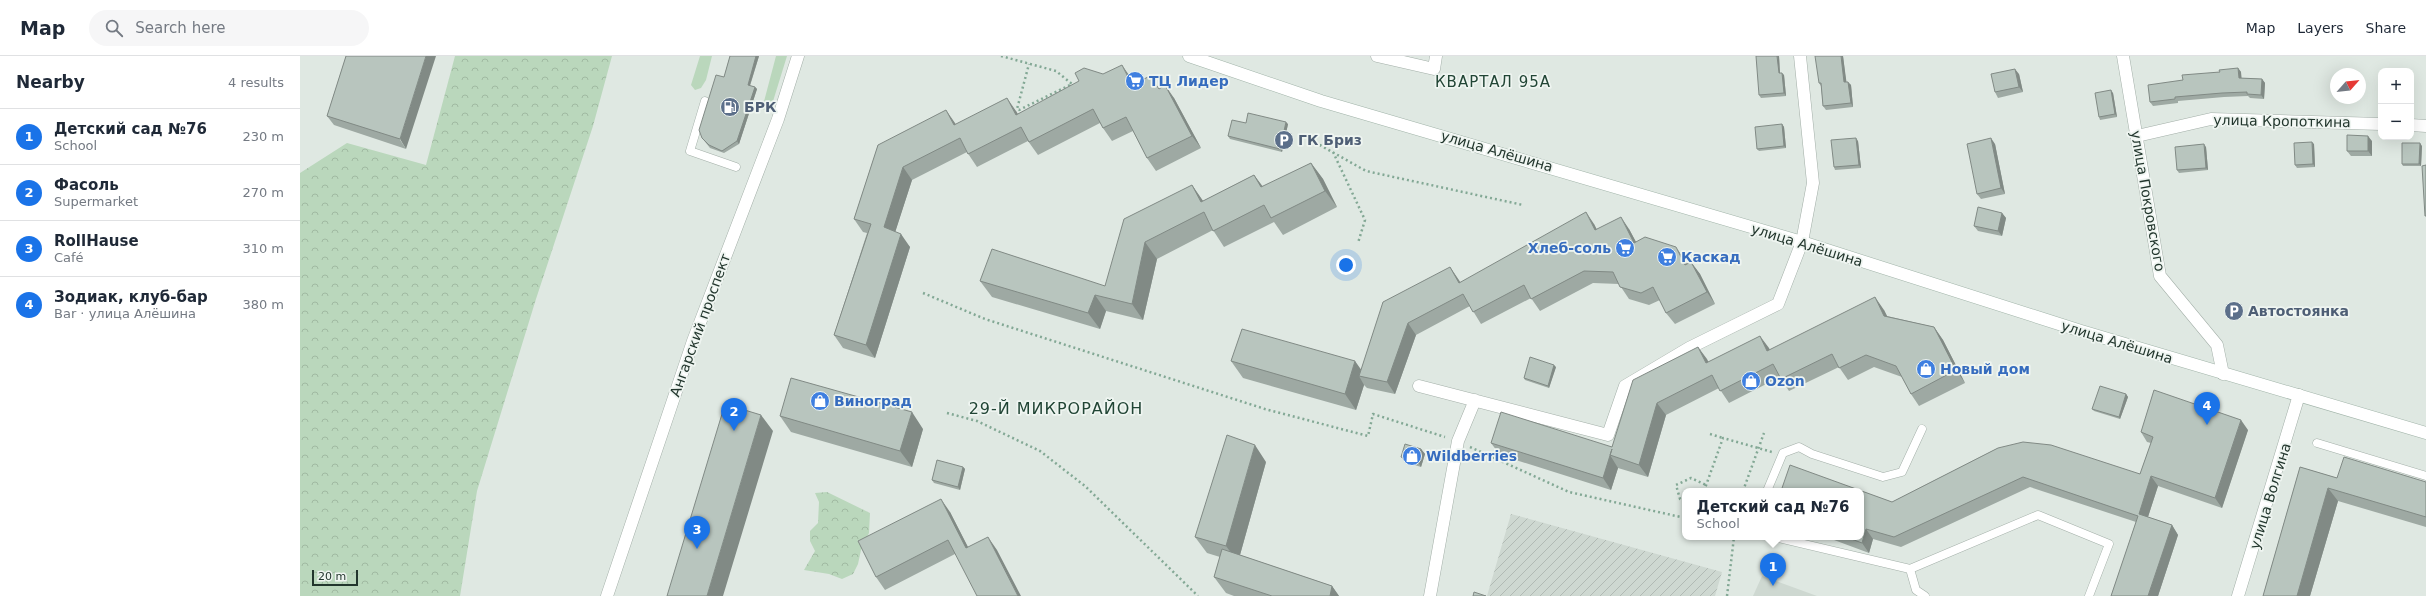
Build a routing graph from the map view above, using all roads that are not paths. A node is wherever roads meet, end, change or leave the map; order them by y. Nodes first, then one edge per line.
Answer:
1 (798, 56) edge
2 (1190, 56) edge
3 (1377, 56) edge
4 (1436, 56) edge
5 (1800, 56) edge
6 (2123, 56) edge
7 (705, 102) dead end
8 (2378, 124) edge
9 (2414, 125) edge
10 (2426, 126) edge
11 (2137, 136) junction
12 (736, 167) dead end
13 (1802, 242) junction
14 (2223, 374) junction
15 (1419, 386) dead end
16 (2299, 396) junction
17 (1475, 400) junction
18 (1922, 429) dead end
19 (2426, 433) edge
20 (2316, 443) dead end
21 (2426, 476) edge
22 (1768, 488) edge
23 (1787, 540) edge
24 (1910, 569) junction
25 (1916, 593) edge
26 (607, 596) edge
27 (1430, 596) edge
28 (1925, 596) edge
29 (2089, 596) edge
30 (2238, 596) edge

1 - 26 street, Ангарский проспект
2 - 13 street, улица Алёшина
3 - 4 street
5 - 13 street
6 - 11 street, улица Покровского
7 - 12 lane
8 - 11 street, улица Кропоткина
9 - 10 street
11 - 14 street, улица Покровского
13 - 14 street, улица Алёшина
13 - 17 street
14 - 16 street, улица Алёшина
15 - 17 street
16 - 19 street, улица Алёшина
16 - 30 street, улица Волгина
17 - 27 street
18 - 22 lane
20 - 21 lane
23 - 24 lane
24 - 25 lane
24 - 29 lane
25 - 28 lane

